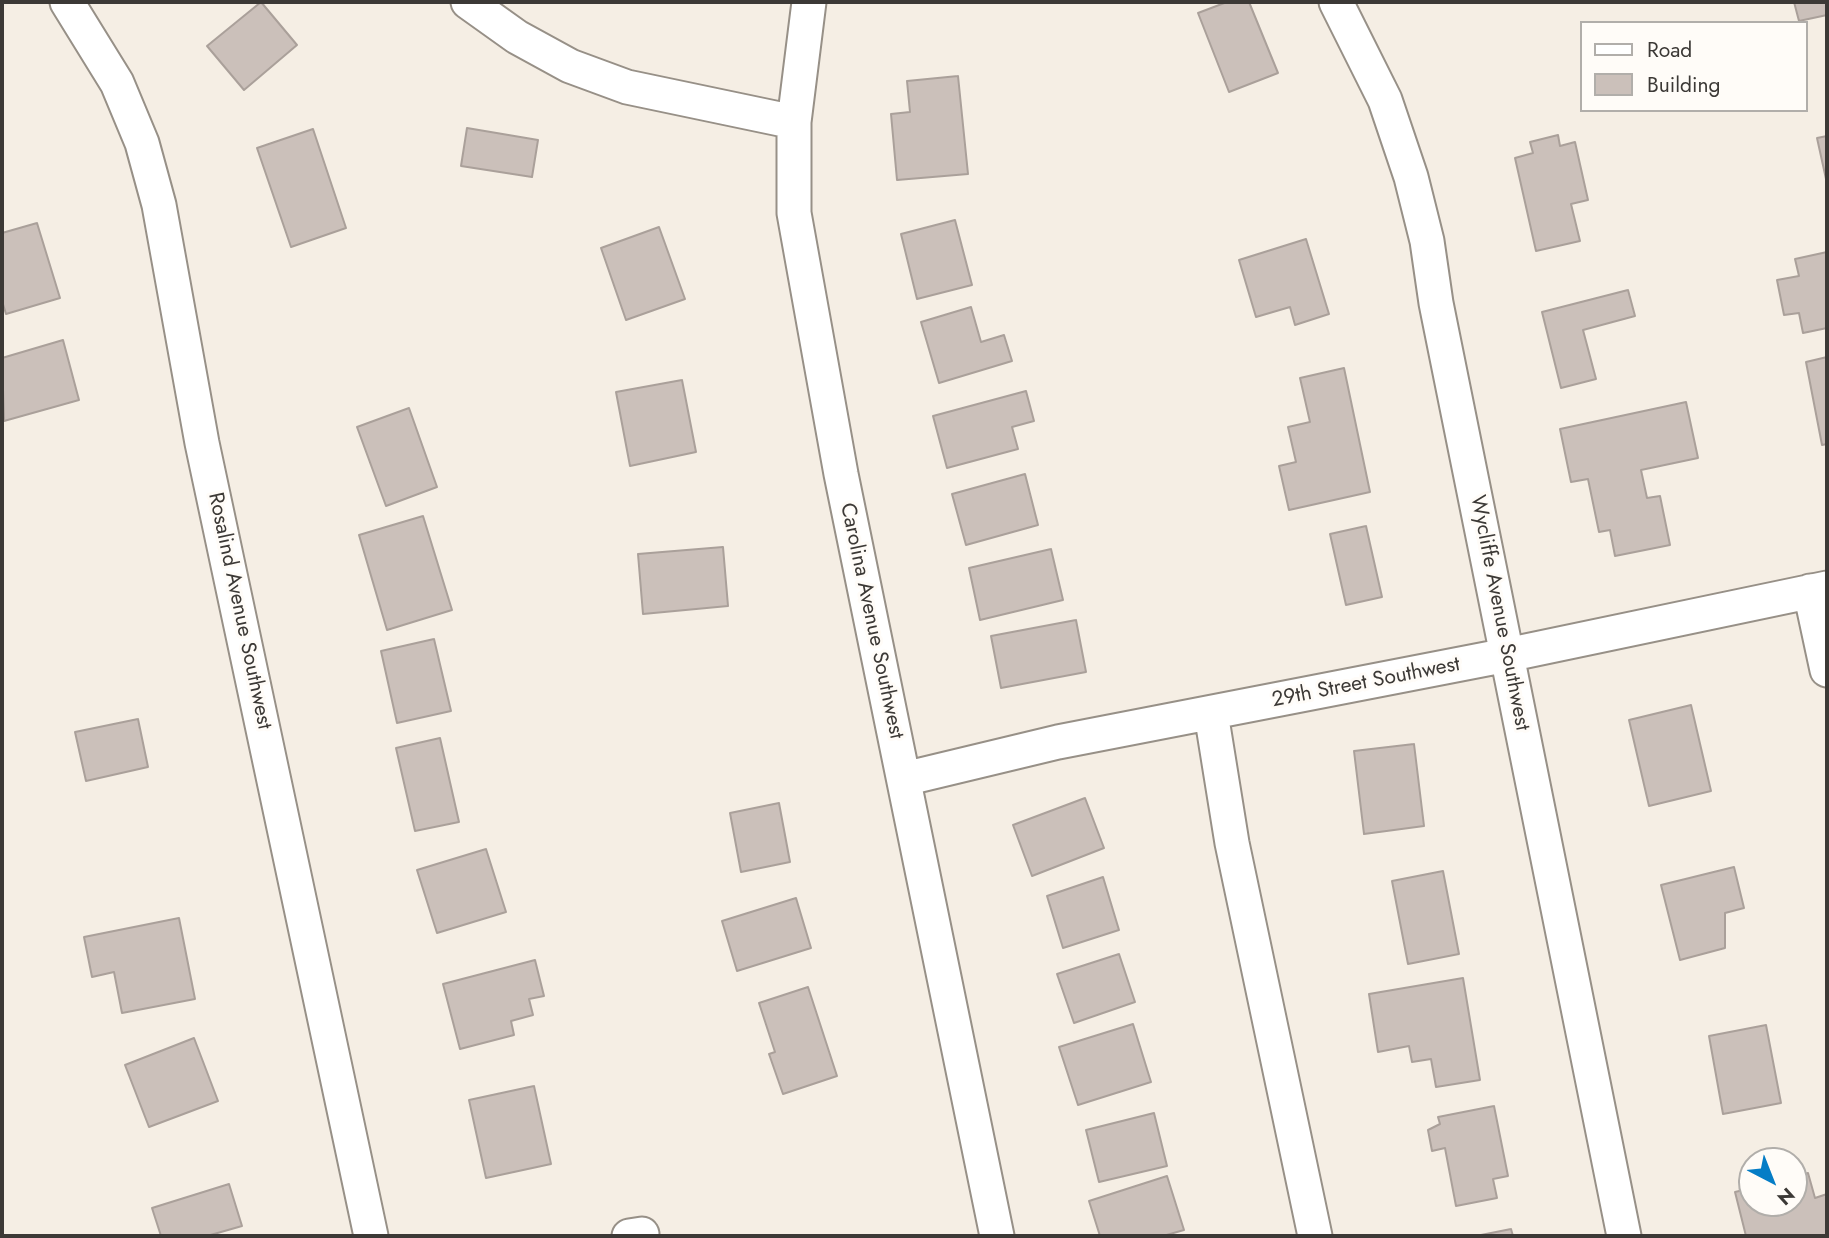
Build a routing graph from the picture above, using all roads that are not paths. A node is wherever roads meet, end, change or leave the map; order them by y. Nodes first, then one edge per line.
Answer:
1 (67, 2) edge
2 (468, 2) edge
3 (808, 2) edge
4 (1336, 2) edge
5 (793, 122) junction
6 (1818, 590) edge
7 (1507, 655) junction
8 (1827, 670) edge
9 (1211, 713) junction
10 (904, 779) junction
11 (371, 1236) edge
12 (997, 1236) edge
13 (1315, 1236) edge
14 (1624, 1236) edge

1 - 11 street, Rosalind Avenue Southwest
2 - 5 street
3 - 5 street, Carolina Avenue Southwest
4 - 7 street, Wycliffe Avenue Southwest
5 - 10 street, Carolina Avenue Southwest
6 - 7 street, 29th Street Southwest
6 - 8 street
7 - 9 street, 29th Street Southwest
7 - 14 street, Wycliffe Avenue Southwest
9 - 10 street, 29th Street Southwest
9 - 13 street
10 - 12 street, Carolina Avenue Southwest

